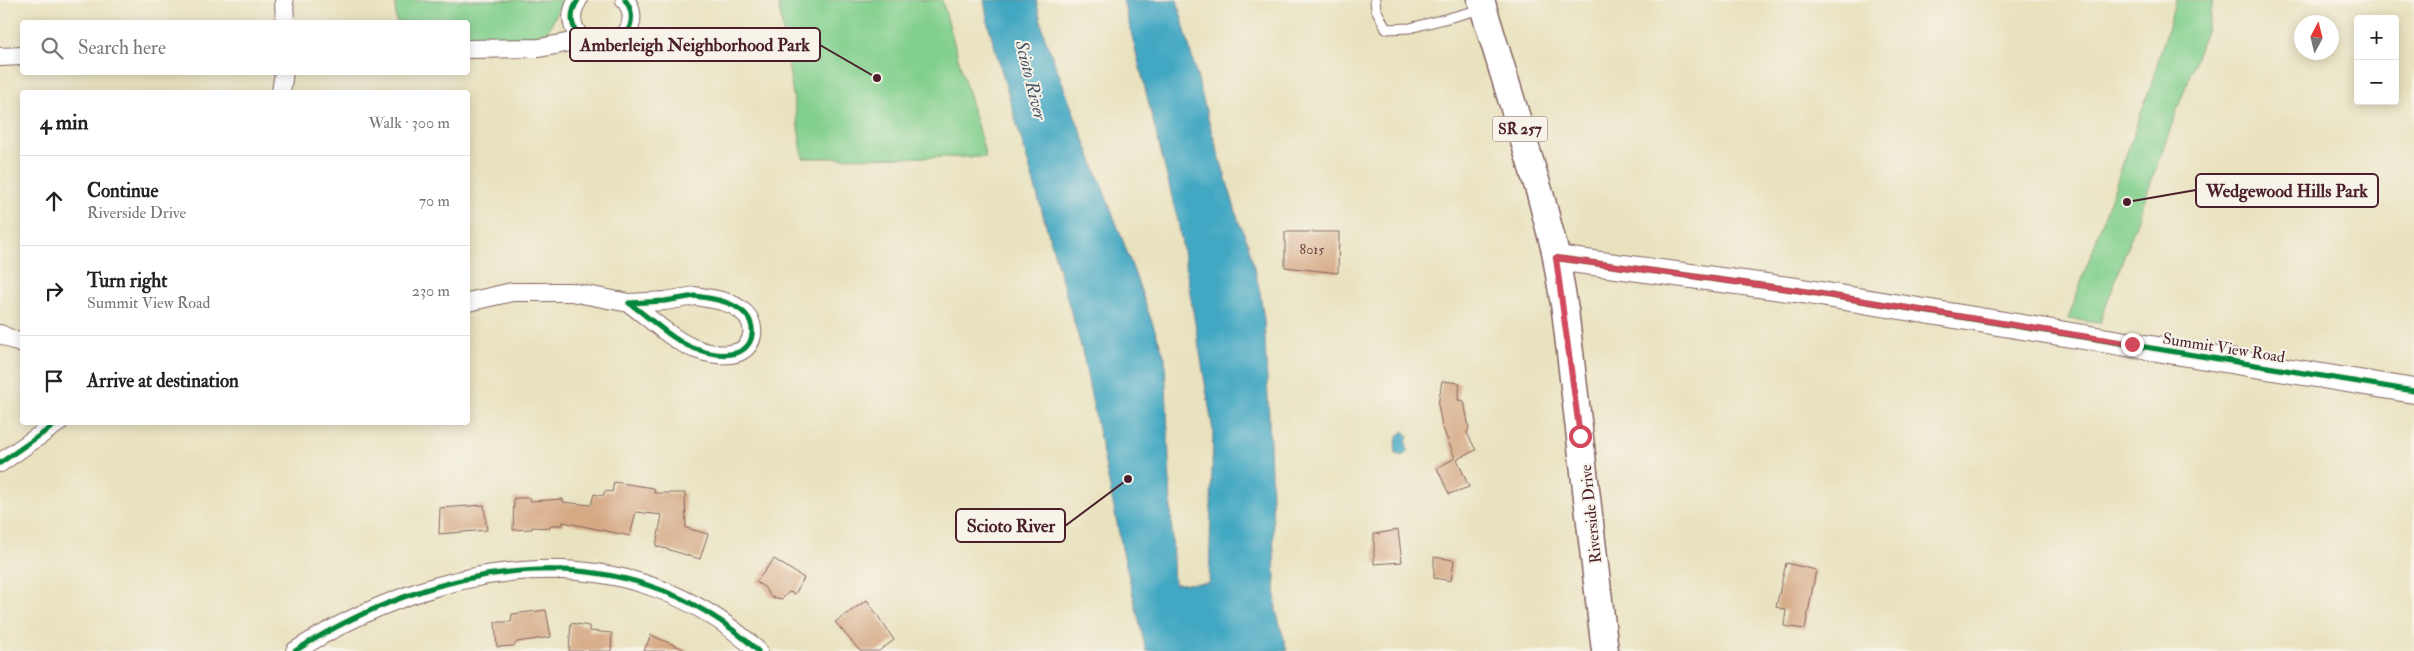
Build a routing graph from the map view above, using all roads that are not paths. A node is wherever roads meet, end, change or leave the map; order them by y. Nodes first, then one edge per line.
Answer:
1 (284, 0) edge
2 (578, 0) edge
3 (625, 0) edge
4 (1375, 0) edge
5 (1483, 4) edge
6 (285, 20) edge
7 (582, 40) junction
8 (470, 49) edge
9 (20, 56) edge
10 (0, 57) edge
11 (284, 75) edge
12 (281, 90) edge
13 (1556, 258) junction
14 (470, 302) edge
15 (629, 303) junction
16 (0, 334) edge
17 (20, 343) edge
18 (2414, 391) edge
19 (56, 425) edge
20 (0, 463) edge
21 (295, 651) edge
22 (758, 651) edge
23 (1605, 651) edge

1 - 6 street
2 - 7 street
3 - 7 street
4 - 5 lane
5 - 13 main road, Riverside Drive / SR 257
7 - 8 street
9 - 10 street
11 - 12 street
13 - 18 street, Summit View Road
13 - 23 main road, Riverside Drive / SR 257
14 - 15 street
15 - 15 street
16 - 17 street
19 - 20 street
21 - 22 street

